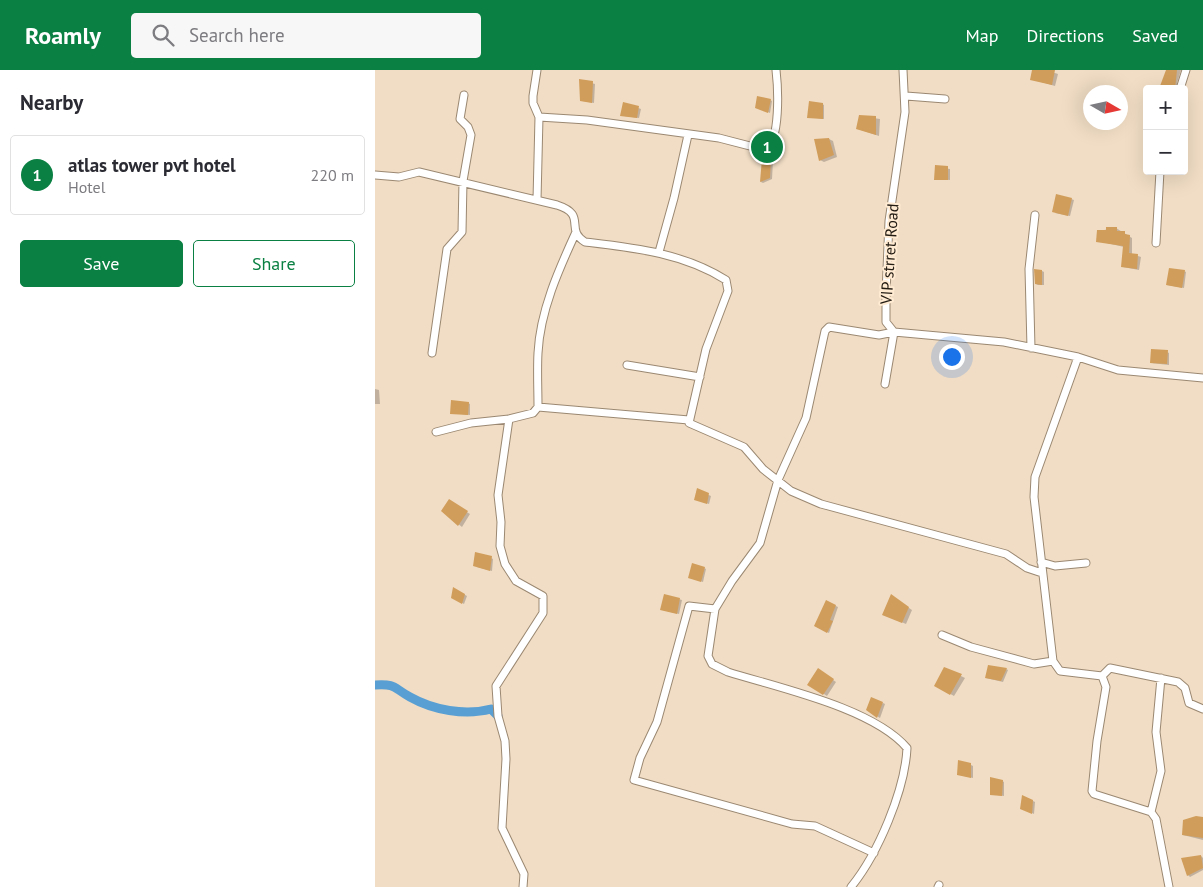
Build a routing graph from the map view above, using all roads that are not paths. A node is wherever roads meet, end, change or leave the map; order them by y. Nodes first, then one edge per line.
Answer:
1 (537, 70) edge
2 (777, 70) edge
3 (903, 70) edge
4 (1186, 70) edge
5 (1181, 85) edge
6 (465, 95) dead end
7 (906, 96) junction
8 (945, 99) dead end
9 (539, 117) junction
10 (688, 135) junction
11 (375, 174) edge
12 (1160, 175) edge
13 (463, 181) junction
14 (537, 200) junction
15 (1035, 215) dead end
16 (576, 232) junction
17 (1156, 243) dead end
18 (659, 252) junction
19 (894, 332) junction
20 (1031, 348) junction
21 (432, 353) dead end
22 (1078, 357) junction
23 (627, 365) dead end
24 (701, 377) junction
25 (1203, 378) edge
26 (885, 384) dead end
27 (538, 407) junction
28 (509, 419) junction
29 (689, 420) junction
30 (436, 432) dead end
31 (778, 480) junction
32 (1041, 562) junction
33 (1086, 563) dead end
34 (1042, 573) junction
35 (715, 609) junction
36 (942, 635) dead end
37 (1053, 661) junction
38 (1102, 676) junction
39 (1161, 678) junction
40 (1203, 709) edge
41 (1151, 812) junction
42 (875, 853) junction
43 (523, 887) edge
44 (851, 887) edge
45 (1169, 887) edge

1 - 9 street
2 - 10 street
3 - 7 street, VIP strret Road
4 - 5 street
6 - 13 street
7 - 8 street
7 - 19 street, VIP strret Road
9 - 10 street
9 - 14 street
10 - 18 street
11 - 13 street
12 - 17 street
13 - 14 street
13 - 21 street
14 - 16 street
15 - 20 street
16 - 18 street
16 - 27 street
18 - 24 street
19 - 20 street
19 - 26 street
19 - 31 street
20 - 22 street
22 - 25 street
22 - 32 street
23 - 24 street
24 - 29 street
27 - 28 street
27 - 29 street
28 - 30 street
28 - 43 street
29 - 31 street
31 - 34 street
31 - 35 street
32 - 33 street
32 - 34 street
34 - 37 street
35 - 42 street
35 - 42 street
36 - 37 street
37 - 38 street
38 - 39 street
38 - 41 street
39 - 40 street
39 - 41 street
41 - 45 street
42 - 44 street

